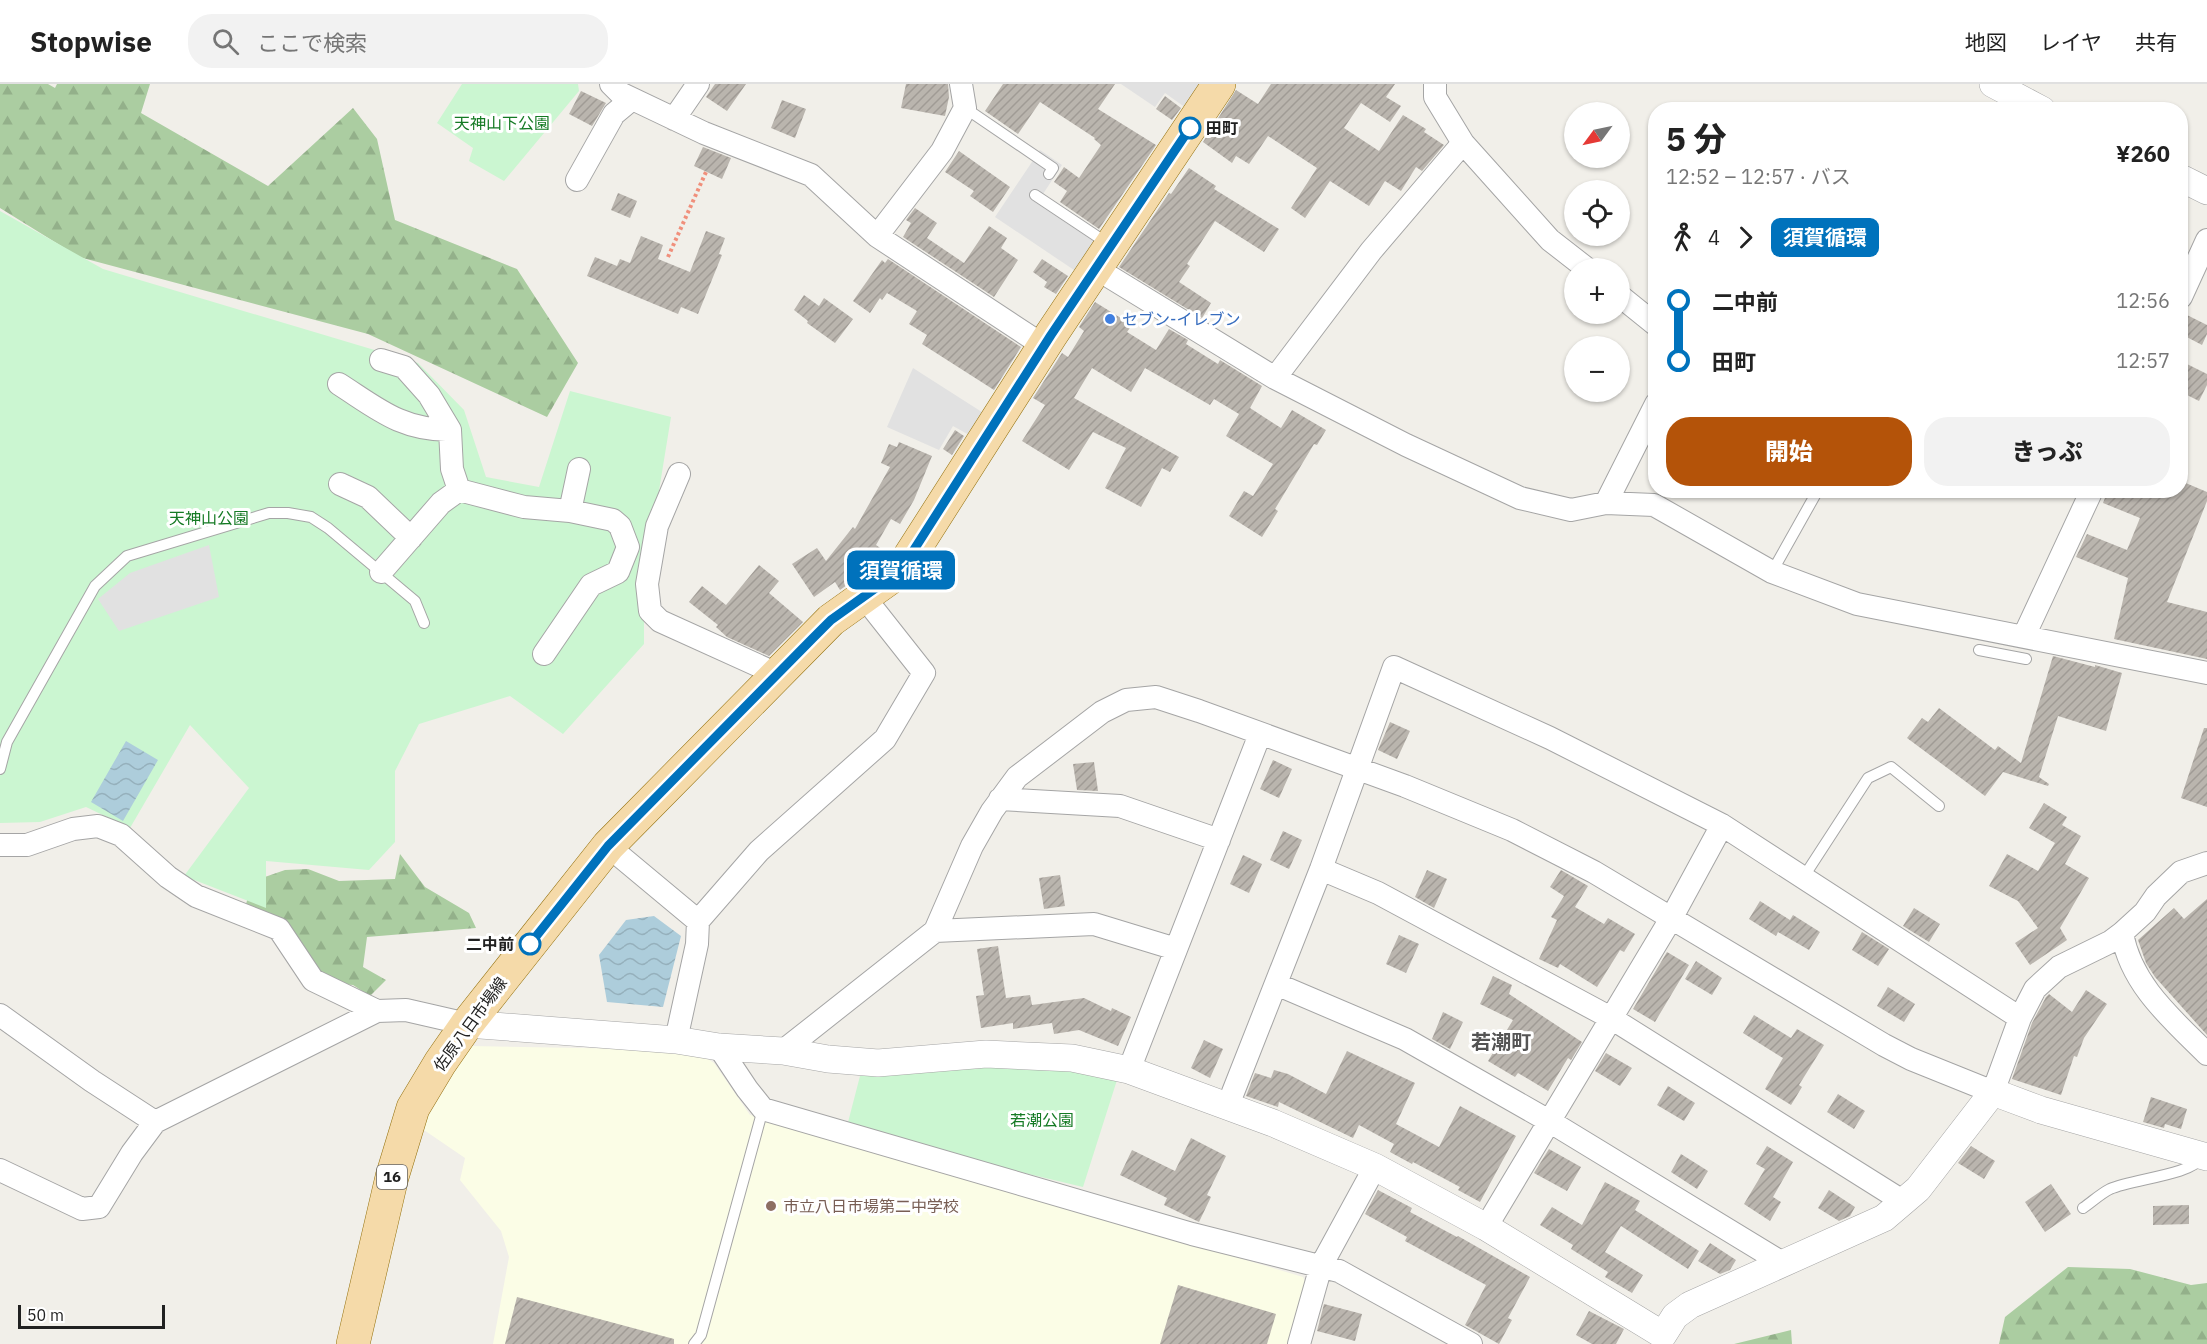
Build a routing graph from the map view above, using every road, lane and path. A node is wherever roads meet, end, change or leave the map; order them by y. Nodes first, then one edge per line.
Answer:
1 (611, 84) edge
2 (698, 84) edge
3 (961, 84) edge
4 (1436, 84) edge
5 (1993, 84) edge
6 (1204, 97) edge
7 (632, 99) junction
8 (2027, 102) edge
9 (965, 108) junction
10 (674, 119) junction
11 (1462, 143) junction
12 (706, 172) dead end
13 (1049, 174) dead end
14 (577, 180) dead end
15 (2188, 182) edge
16 (2207, 191) edge
17 (1035, 195) dead end
18 (877, 236) junction
19 (2207, 240) edge
20 (668, 257) dead end
21 (1104, 257) junction
22 (1573, 258) edge
23 (2188, 282) edge
24 (1630, 304) edge
25 (1648, 319) edge
26 (1044, 346) junction
27 (381, 360) dead end
28 (1275, 378) junction
29 (339, 384) dead end
30 (1648, 420) edge
31 (450, 430) junction
32 (579, 469) dead end
33 (679, 474) dead end
34 (340, 483) dead end
35 (459, 490) junction
36 (1814, 498) edge
37 (2089, 498) edge
38 (1606, 503) junction
39 (570, 511) junction
40 (620, 526) junction
41 (657, 526) junction
42 (411, 538) junction
43 (381, 572) junction
44 (1772, 572) junction
45 (864, 597) junction
46 (424, 623) dead end
47 (2025, 647) junction
48 (1979, 650) dead end
49 (544, 654) dead end
50 (2207, 673) edge
51 (777, 674) junction
52 (1260, 734) junction
53 (0, 769) edge
54 (1358, 769) junction
55 (1000, 800) junction
56 (1939, 806) dead end
57 (1722, 825) junction
58 (1219, 840) junction
59 (0, 846) edge
60 (608, 846) junction
61 (2207, 863) edge
62 (1321, 868) junction
63 (1803, 878) junction
64 (1672, 917) junction
65 (698, 921) junction
66 (935, 931) junction
67 (2122, 933) junction
68 (1176, 949) junction
69 (1276, 984) junction
70 (377, 1011) junction
71 (0, 1015) edge
72 (1611, 1018) junction
73 (2020, 1018) junction
74 (467, 1024) junction
75 (676, 1040) junction
76 (719, 1047) junction
77 (783, 1051) junction
78 (2207, 1054) edge
79 (1129, 1070) junction
80 (1993, 1092) junction
81 (1228, 1105) junction
82 (763, 1109) junction
83 (1549, 1121) junction
84 (155, 1122) junction
85 (2205, 1156) edge
86 (1375, 1167) junction
87 (0, 1170) edge
88 (1904, 1202) junction
89 (2083, 1208) dead end
90 (1486, 1227) junction
91 (1784, 1264) junction
92 (1321, 1266) junction
93 (1432, 1334) edge
94 (1661, 1340) edge
95 (353, 1344) edge
96 (694, 1344) edge
97 (1299, 1344) edge
98 (1471, 1344) edge

1 - 7 street
2 - 10 street
3 - 9 street
4 - 11 street
5 - 8 street
6 - 21 main road, 佐原八日市場線 / 16
7 - 10 street
7 - 14 street
9 - 13 lane
9 - 18 street
10 - 18 street
11 - 22 street
11 - 28 street
12 - 20 path
15 - 16 street
17 - 21 lane
18 - 26 street
19 - 23 street
21 - 26 main road, 佐原八日市場線 / 16
21 - 28 street
24 - 25 street
26 - 45 main road, 佐原八日市場線 / 16
27 - 31 street
28 - 38 street
29 - 31 street
30 - 38 street
31 - 35 street
32 - 39 street
33 - 41 street
34 - 42 street
35 - 39 street
35 - 42 street
36 - 44 lane
37 - 47 street
38 - 44 street
39 - 40 street
40 - 41 street
40 - 49 street
41 - 51 street
42 - 43 street
43 - 46 lane
43 - 53 lane
44 - 47 street
45 - 51 main road, 佐原八日市場線 / 16
45 - 65 street
47 - 48 lane
47 - 50 street
51 - 60 main road, 佐原八日市場線 / 16
52 - 54 street
52 - 55 street
52 - 58 street
54 - 57 street
54 - 62 street
54 - 64 street
55 - 58 street
55 - 66 street
56 - 63 lane
57 - 63 street
57 - 64 street
58 - 68 street
59 - 70 street
60 - 65 street
60 - 74 main road, 佐原八日市場線 / 16
61 - 67 street
62 - 69 street
62 - 72 street
63 - 73 street
64 - 72 street
64 - 80 street
65 - 75 street
66 - 68 street
66 - 77 street
67 - 73 street
67 - 78 street
68 - 79 street
69 - 81 street
69 - 83 street
70 - 74 street
70 - 84 street
71 - 84 street
72 - 83 street
72 - 88 street
73 - 80 street
74 - 75 street
74 - 95 main road, 佐原八日市場線 / 16
75 - 76 street
76 - 77 street
76 - 82 street
77 - 79 street
79 - 81 street
80 - 85 street
80 - 88 street
81 - 86 street
82 - 92 street
82 - 96 lane
83 - 90 street
83 - 91 street
84 - 87 street
85 - 89 lane
86 - 90 street
86 - 92 street
88 - 91 street
90 - 94 street
91 - 94 street
92 - 93 street
92 - 97 street
93 - 98 street

